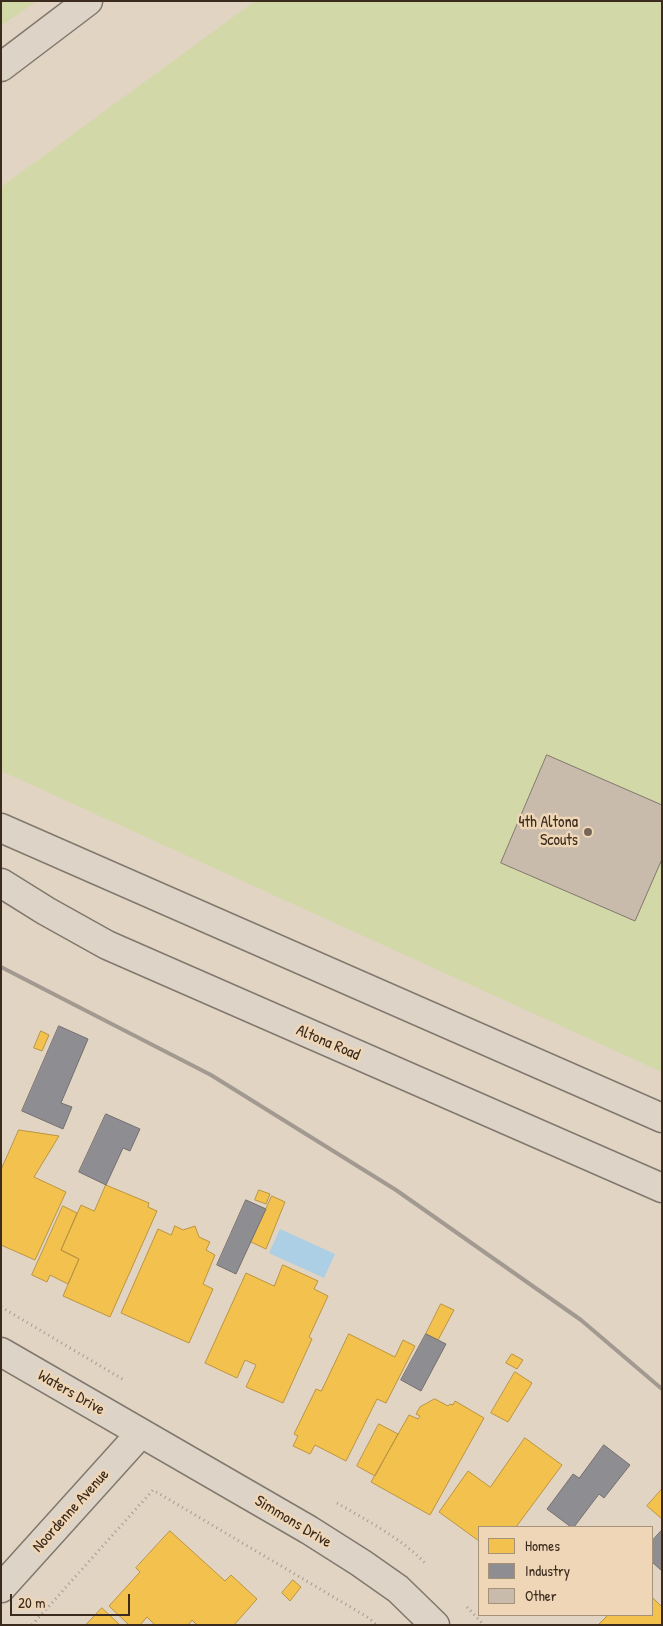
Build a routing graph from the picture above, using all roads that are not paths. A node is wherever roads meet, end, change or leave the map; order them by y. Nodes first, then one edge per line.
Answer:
1 (88, 1) edge
2 (1, 67) edge
3 (1, 828) edge
4 (1, 883) edge
5 (662, 1118) edge
6 (662, 1188) edge
7 (1, 1352) edge
8 (141, 1433) junction
9 (1, 1588) edge
10 (435, 1625) edge

1 - 2 street
3 - 5 street
4 - 6 street, Altona Road
7 - 8 street, Waters Drive
8 - 9 street, Noordenne Avenue
8 - 10 street, Simmons Drive

